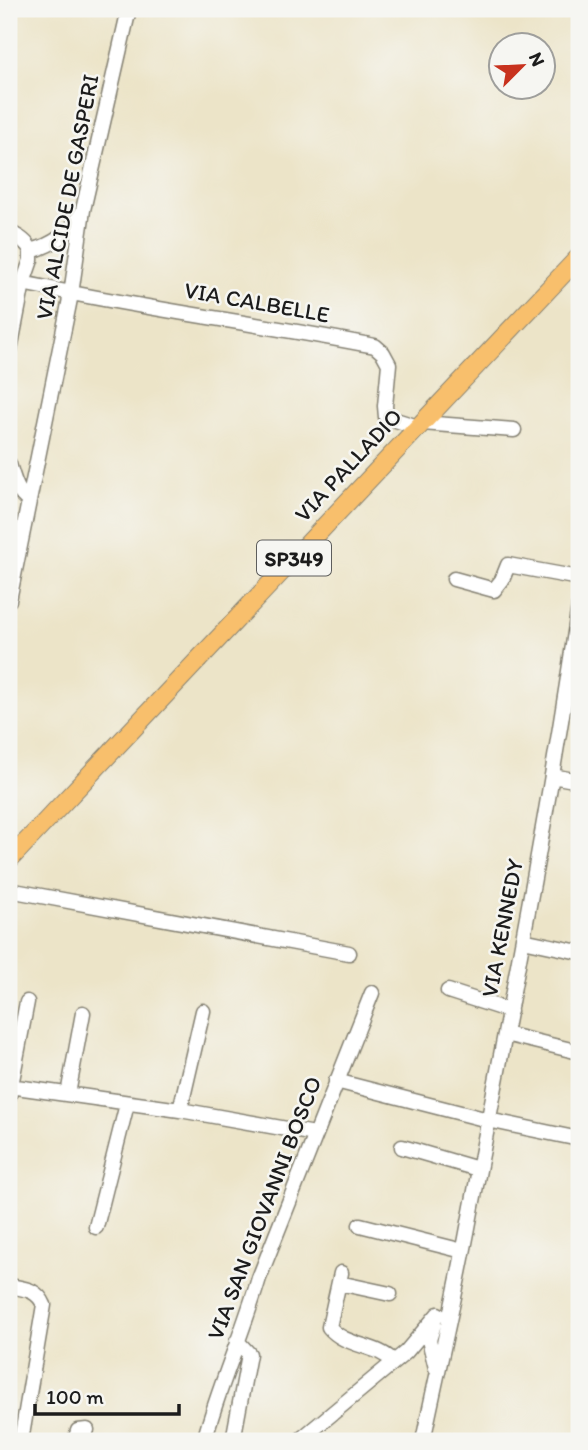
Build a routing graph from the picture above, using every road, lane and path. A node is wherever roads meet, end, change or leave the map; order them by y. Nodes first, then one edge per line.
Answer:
1 (129, 9) edge
2 (83, 210) junction
3 (9, 232) edge
4 (31, 251) junction
5 (579, 257) edge
6 (23, 283) junction
7 (71, 294) junction
8 (9, 355) edge
9 (420, 425) junction
10 (514, 430) dead end
11 (9, 464) edge
12 (9, 496) edge
13 (26, 500) junction
14 (579, 578) edge
15 (454, 579) dead end
16 (9, 600) edge
17 (579, 606) edge
18 (574, 681) edge
19 (552, 776) junction
20 (579, 781) edge
21 (9, 860) edge
22 (9, 890) edge
23 (523, 940) junction
24 (579, 952) edge
25 (349, 954) dead end
26 (448, 991) dead end
27 (372, 993) dead end
28 (27, 1002) dead end
29 (203, 1011) dead end
30 (510, 1011) junction
31 (83, 1013) dead end
32 (505, 1034) junction
33 (579, 1052) edge
34 (336, 1081) junction
35 (9, 1089) edge
36 (68, 1094) junction
37 (127, 1104) junction
38 (180, 1110) junction
39 (488, 1120) junction
40 (315, 1134) junction
41 (579, 1139) edge
42 (402, 1147) dead end
43 (478, 1169) junction
44 (360, 1226) dead end
45 (96, 1227) dead end
46 (462, 1254) junction
47 (9, 1286) edge
48 (390, 1294) dead end
49 (443, 1318) junction
50 (237, 1341) junction
51 (437, 1344) junction
52 (407, 1352) junction
53 (394, 1362) junction
54 (87, 1430) dead end
55 (234, 1435) dead end
56 (21, 1441) edge
57 (75, 1441) edge
58 (204, 1441) edge
59 (299, 1441) edge
60 (423, 1441) edge

1 - 2 street, VIA ALCIDE DE GASPERI
2 - 4 street
2 - 7 street, VIA ALCIDE DE GASPERI
3 - 4 street
4 - 6 street
5 - 9 main road, VIA PALLADIO / SP349
6 - 7 street, VIA CALBELLE
6 - 8 street
7 - 9 street, VIA CALBELLE
7 - 13 street, VIA ALCIDE DE GASPERI
9 - 10 street
9 - 21 main road, VIA PALLADIO / SP349
11 - 13 street
12 - 13 street
13 - 16 street, VIA ALCIDE DE GASPERI
14 - 15 street
17 - 18 street, VIA KENNEDY
18 - 19 street, VIA KENNEDY
19 - 20 street
19 - 23 street, VIA KENNEDY
22 - 25 street
23 - 24 street
23 - 30 street, VIA KENNEDY
26 - 30 street
27 - 34 street, VIA SAN GIOVANNI BOSCO
28 - 35 street
29 - 38 street
30 - 32 street, VIA KENNEDY
31 - 36 street
32 - 33 street
32 - 39 street, VIA KENNEDY
34 - 39 street
34 - 40 street, VIA SAN GIOVANNI BOSCO
35 - 36 street
36 - 37 street
37 - 38 street
37 - 45 street
38 - 40 street
39 - 41 street
39 - 43 street, VIA KENNEDY
40 - 50 street, VIA SAN GIOVANNI BOSCO
42 - 43 street
43 - 46 street, VIA KENNEDY
44 - 46 street
46 - 49 street, VIA KENNEDY
47 - 56 street
48 - 53 street
49 - 51 street, VIA KENNEDY
49 - 52 street
50 - 55 street
50 - 58 street, VIA SAN GIOVANNI BOSCO
51 - 52 street
51 - 60 street, VIA KENNEDY
52 - 53 street
53 - 59 street
54 - 57 street

